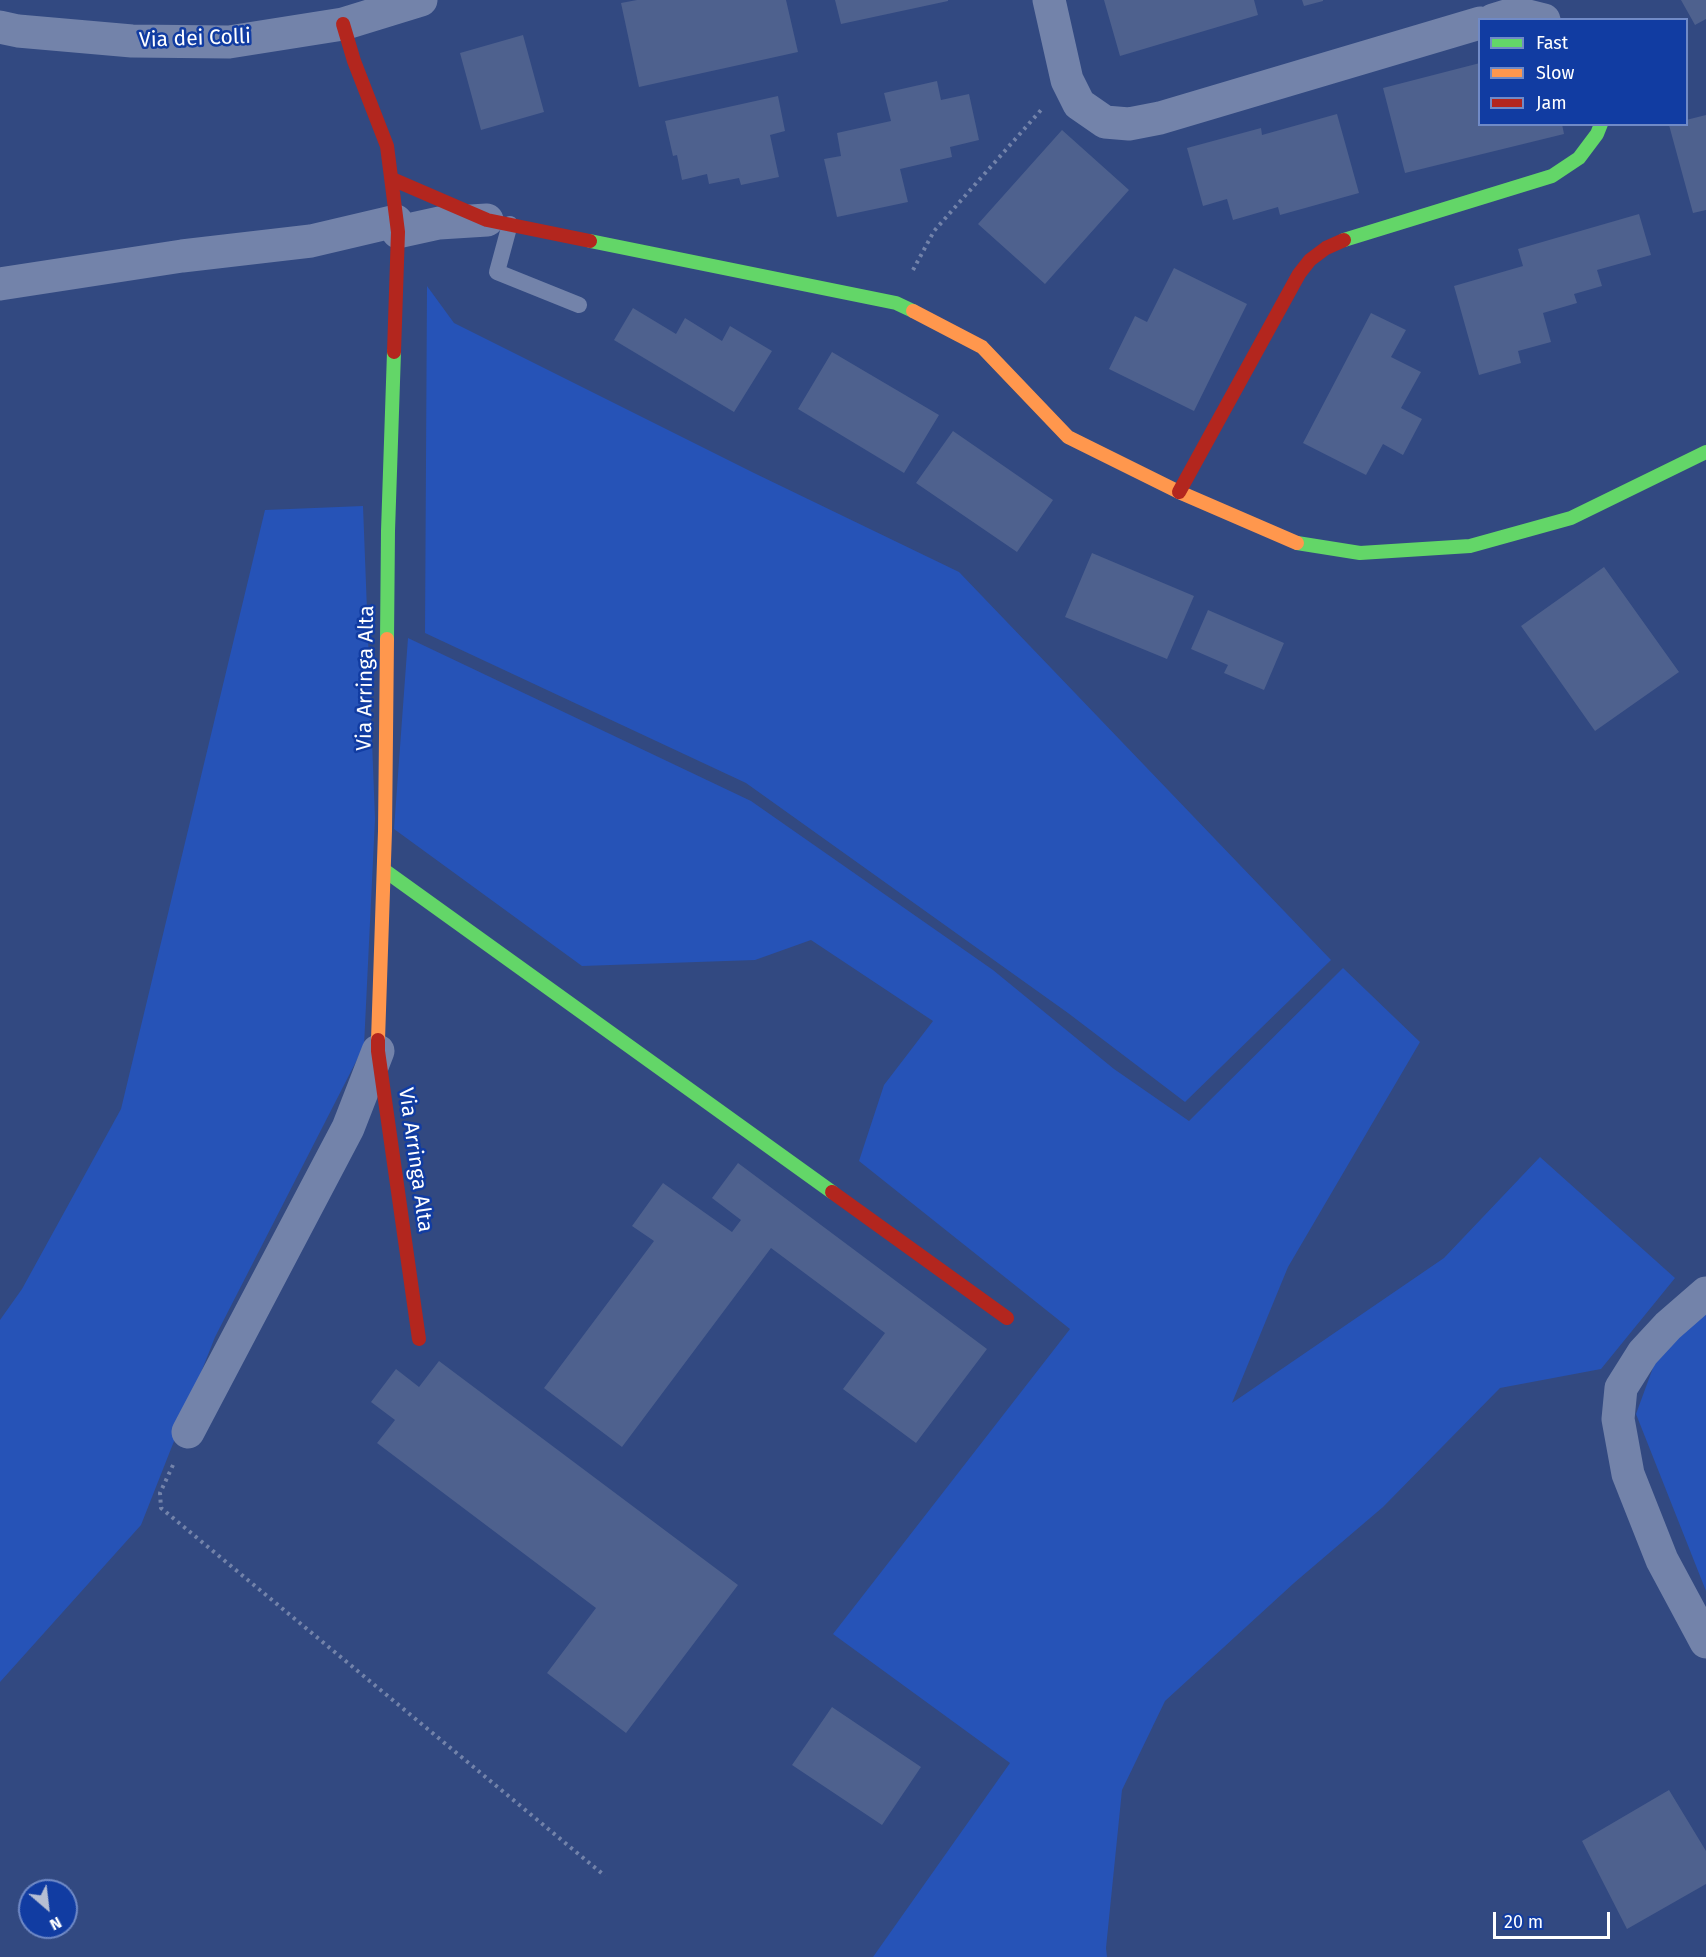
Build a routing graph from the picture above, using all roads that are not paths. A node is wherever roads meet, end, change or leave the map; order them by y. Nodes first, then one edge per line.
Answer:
1 (421, 0) edge
2 (1049, 0) edge
3 (1500, 18) edge
4 (1536, 18) edge
5 (1478, 23) edge
6 (343, 24) junction
7 (0, 27) edge
8 (1600, 126) edge
9 (392, 179) junction
10 (498, 222) junction
11 (397, 226) junction
12 (0, 284) edge
13 (579, 306) dead end
14 (1706, 452) edge
15 (1179, 492) junction
16 (384, 870) junction
17 (378, 1051) junction
18 (1706, 1293) edge
19 (1007, 1318) dead end
20 (419, 1339) dead end
21 (188, 1432) road end
22 (1706, 1642) edge

1 - 6 street, Via dei Colli
2 - 5 street
3 - 4 street
6 - 7 street, Via dei Colli
6 - 9 street, Via Arringa Alta
8 - 15 street
9 - 10 street
9 - 11 street, Via Arringa Alta
10 - 11 street
10 - 13 lane
10 - 15 street
11 - 12 street
11 - 16 street, Via Arringa Alta
14 - 15 street
16 - 17 street, Via Arringa Alta
16 - 19 street
17 - 20 street, Via Arringa Alta
17 - 21 street
18 - 22 street

